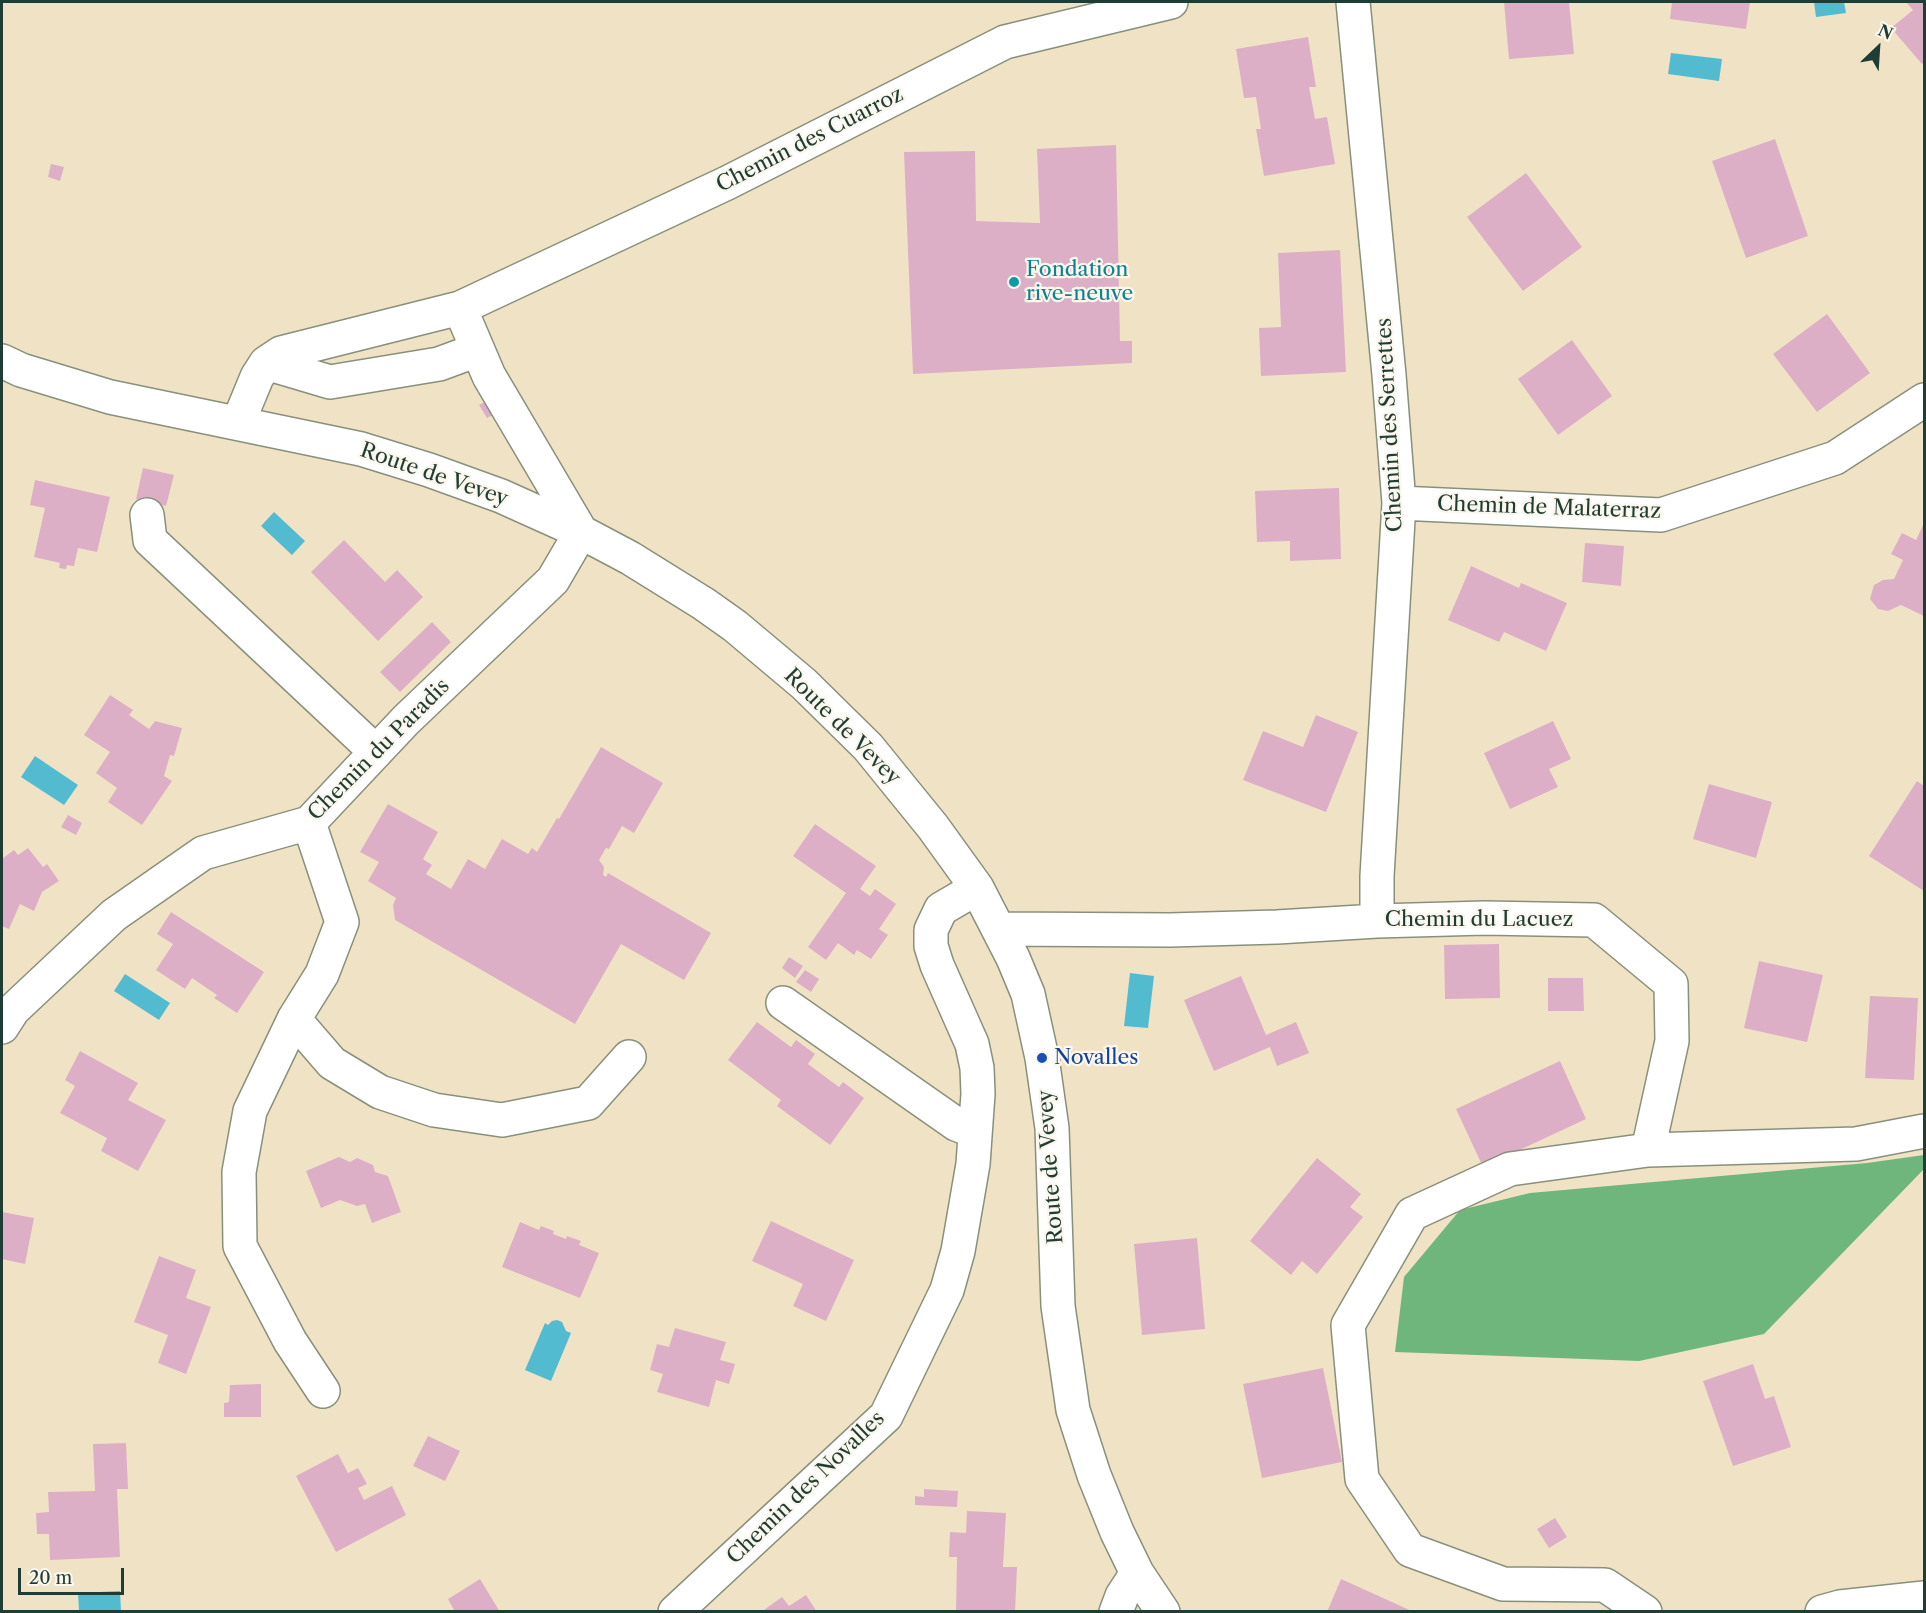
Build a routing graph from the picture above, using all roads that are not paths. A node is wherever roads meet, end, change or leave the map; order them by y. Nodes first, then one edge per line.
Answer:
1 (1171, 2) edge
2 (1353, 2) edge
3 (460, 308) junction
4 (477, 350) junction
5 (2, 361) edge
6 (266, 363) junction
7 (1924, 400) edge
8 (238, 423) junction
9 (1399, 503) junction
10 (147, 515) dead end
11 (581, 532) junction
12 (376, 752) junction
13 (309, 823) junction
14 (977, 888) junction
15 (1377, 921) junction
16 (998, 928) junction
17 (783, 1003) dead end
18 (294, 1019) junction
19 (2, 1027) edge
20 (628, 1057) dead end
21 (975, 1131) junction
22 (1924, 1131) edge
23 (1648, 1150) junction
24 (322, 1390) dead end
25 (1137, 1573) junction
26 (1924, 1598) edge
27 (675, 1611) edge
28 (1116, 1611) edge
29 (1163, 1611) edge
30 (1645, 1611) edge
31 (1822, 1611) edge

1 - 3 street, Chemin des Cuarroz
2 - 9 street, Chemin des Serrettes
3 - 4 street
3 - 6 street, Chemin des Cuarroz
4 - 6 street
4 - 11 street
5 - 8 street, Route de Vevey
6 - 8 street
7 - 9 street, Chemin de Malaterraz
8 - 11 street, Route de Vevey
9 - 15 street, Chemin des Serrettes
10 - 12 street
11 - 12 street, Chemin du Paradis
11 - 14 street, Route de Vevey
12 - 13 street, Chemin du Paradis
13 - 18 street
13 - 19 street, Chemin du Paradis
14 - 16 street, Route de Vevey
14 - 21 street, Chemin des Novalles
15 - 16 street, Chemin du Lacuez
15 - 23 street, Chemin du Lacuez
16 - 25 street, Route de Vevey
17 - 21 street
18 - 20 street
18 - 24 street
21 - 27 street, Chemin des Novalles
22 - 23 street
23 - 30 street
25 - 28 street
25 - 29 street, Route de Vevey
26 - 31 street

